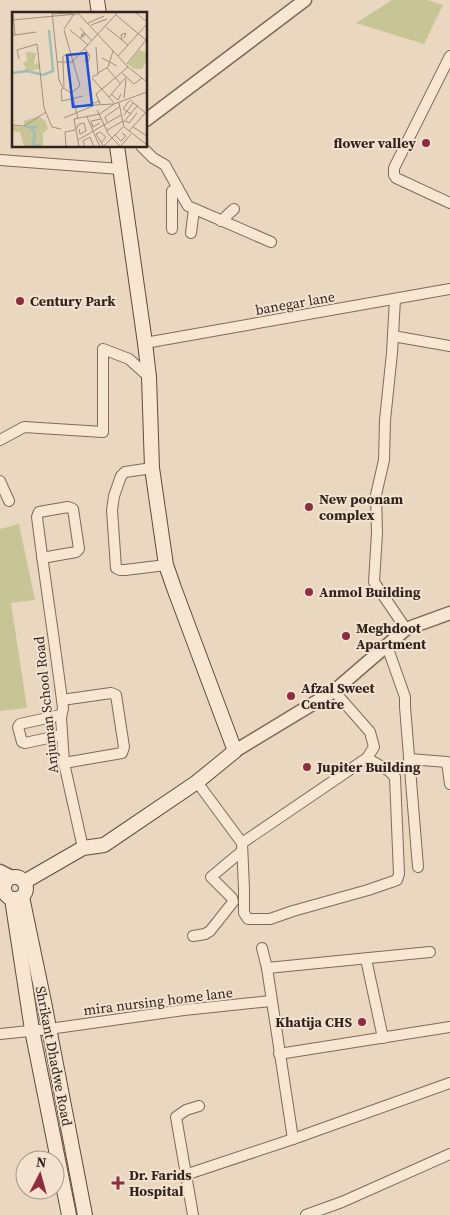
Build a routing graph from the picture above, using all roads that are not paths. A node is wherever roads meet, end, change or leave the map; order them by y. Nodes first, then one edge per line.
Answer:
1 (305, 0) edge
2 (450, 56) edge
3 (148, 118) edge
4 (117, 148) edge
5 (143, 148) edge
6 (0, 160) edge
7 (120, 169) junction
8 (173, 187) junction
9 (450, 204) edge
10 (194, 209) junction
11 (234, 209) dead end
12 (222, 221) junction
13 (172, 229) dead end
14 (191, 233) dead end
15 (271, 242) dead end
16 (450, 289) edge
17 (395, 299) junction
18 (393, 336) junction
19 (145, 343) junction
20 (450, 346) edge
21 (149, 377) junction
22 (0, 440) edge
23 (152, 468) junction
24 (0, 482) edge
25 (9, 501) dead end
26 (42, 558) junction
27 (166, 565) junction
28 (450, 613) edge
29 (406, 629) junction
30 (387, 646) junction
31 (334, 691) junction
32 (62, 700) junction
33 (61, 716) junction
34 (62, 735) junction
35 (235, 751) junction
36 (367, 758) junction
37 (410, 759) junction
38 (64, 763) junction
39 (197, 782) junction
40 (450, 784) edge
41 (242, 847) junction
42 (83, 848) junction
43 (418, 867) dead end
44 (11, 886) edge
45 (193, 936) dead end
46 (262, 948) dead end
47 (430, 952) dead end
48 (366, 959) junction
49 (267, 968) junction
50 (271, 1001) junction
51 (450, 1027) edge
52 (32, 1030) junction
53 (49, 1030) junction
54 (0, 1034) edge
55 (383, 1038) junction
56 (279, 1054) junction
57 (450, 1083) edge
58 (199, 1106) dead end
59 (293, 1139) junction
60 (450, 1154) edge
61 (186, 1175) junction
62 (69, 1215) edge
63 (85, 1215) edge
64 (193, 1215) edge
65 (306, 1215) edge

1 - 3 street
2 - 9 street
4 - 7 main road
5 - 8 street
6 - 7 street
7 - 19 main road
8 - 10 street
8 - 13 street
10 - 12 street
10 - 14 street
11 - 12 street
12 - 15 street
16 - 17 street, banegar lane
17 - 18 street
17 - 19 street, banegar lane
18 - 20 street
18 - 29 street
19 - 21 main road
21 - 22 street
21 - 23 main road
23 - 27 main road
23 - 27 street
24 - 25 street
26 - 26 street, Anjuman School Road
26 - 32 street, Anjuman School Road
27 - 35 main road
28 - 29 street
29 - 30 street
30 - 31 street
30 - 37 street
31 - 35 street
31 - 36 street
32 - 33 street, Anjuman School Road
32 - 38 street
33 - 34 street, Anjuman School Road
33 - 34 street
34 - 38 street, Anjuman School Road
35 - 39 main road
36 - 41 street
36 - 41 street
37 - 40 street
37 - 43 street
38 - 42 street, Anjuman School Road
39 - 41 street
39 - 42 main road
41 - 45 street
42 - 44 main road
44 - 52 main road, Shrikant Dhadwe Road
44 - 53 main road, Shrikant Dhadwe Road
46 - 49 street
47 - 48 street
48 - 49 street
48 - 55 street
49 - 50 street
50 - 53 street, mira nursing home lane
50 - 56 street
51 - 55 street
52 - 53 street, mira nursing home lane
52 - 54 street, mira nursing home lane
52 - 62 main road, Shrikant Dhadwe Road
53 - 63 main road, Shrikant Dhadwe Road
55 - 56 street
56 - 59 street
57 - 59 street
58 - 61 street
59 - 61 street
60 - 65 street
61 - 64 street

